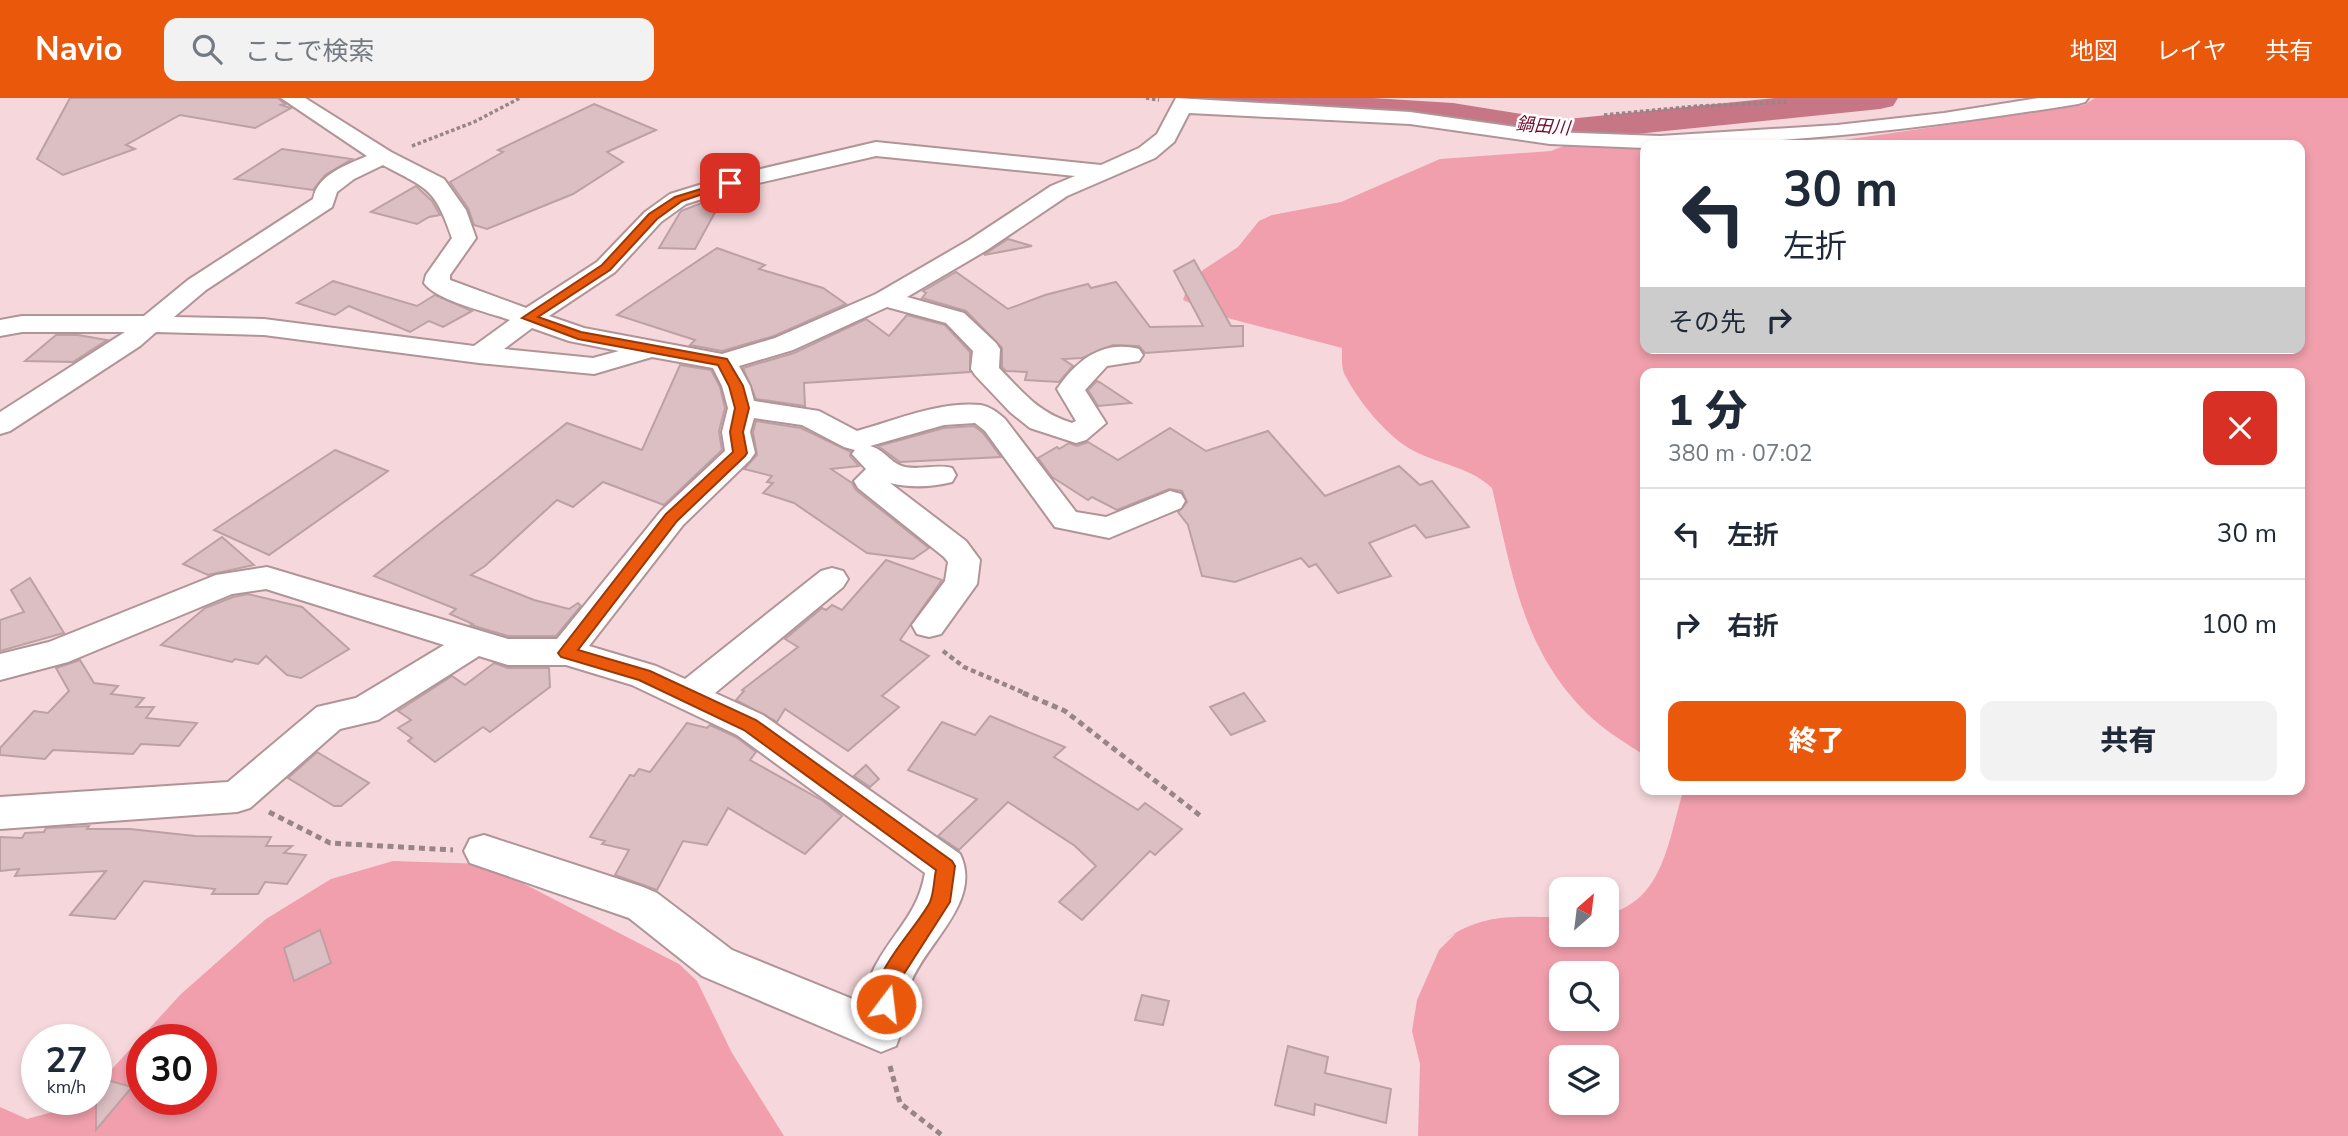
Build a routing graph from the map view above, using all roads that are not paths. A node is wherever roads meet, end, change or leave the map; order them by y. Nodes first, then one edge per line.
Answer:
1 (291, 98) edge
2 (2078, 98) edge
3 (1184, 102) edge
4 (1692, 140) edge
5 (1640, 141) edge
6 (383, 157) junction
7 (1105, 172) junction
8 (885, 299) junction
9 (529, 318) junction
10 (149, 324) junction
11 (0, 328) edge
12 (645, 347) junction
13 (479, 355) junction
14 (1130, 355) dead end
15 (723, 362) junction
16 (1020, 406) junction
17 (742, 408) junction
18 (981, 414) junction
19 (0, 425) edge
20 (854, 441) junction
21 (883, 471) junction
22 (941, 475) dead end
23 (1170, 500) dead end
24 (832, 579) dead end
25 (929, 625) road end
26 (474, 643) junction
27 (566, 653) junction
28 (0, 667) edge
29 (688, 696) junction
30 (0, 813) edge
31 (484, 851) road end

1 - 6 street
2 - 4 street
3 - 5 street
3 - 7 street
6 - 9 street
6 - 10 street
7 - 8 street
7 - 9 street
8 - 15 street
8 - 16 street
9 - 12 street
9 - 13 street
10 - 11 street
10 - 13 street
10 - 19 street
12 - 13 street
12 - 15 street
14 - 16 street
15 - 17 street
16 - 18 street
17 - 20 street
17 - 27 street
18 - 20 street
18 - 23 street
20 - 21 street
21 - 22 street
21 - 25 street
24 - 29 street
26 - 27 street
26 - 28 street
26 - 30 street
27 - 29 street
29 - 31 street

